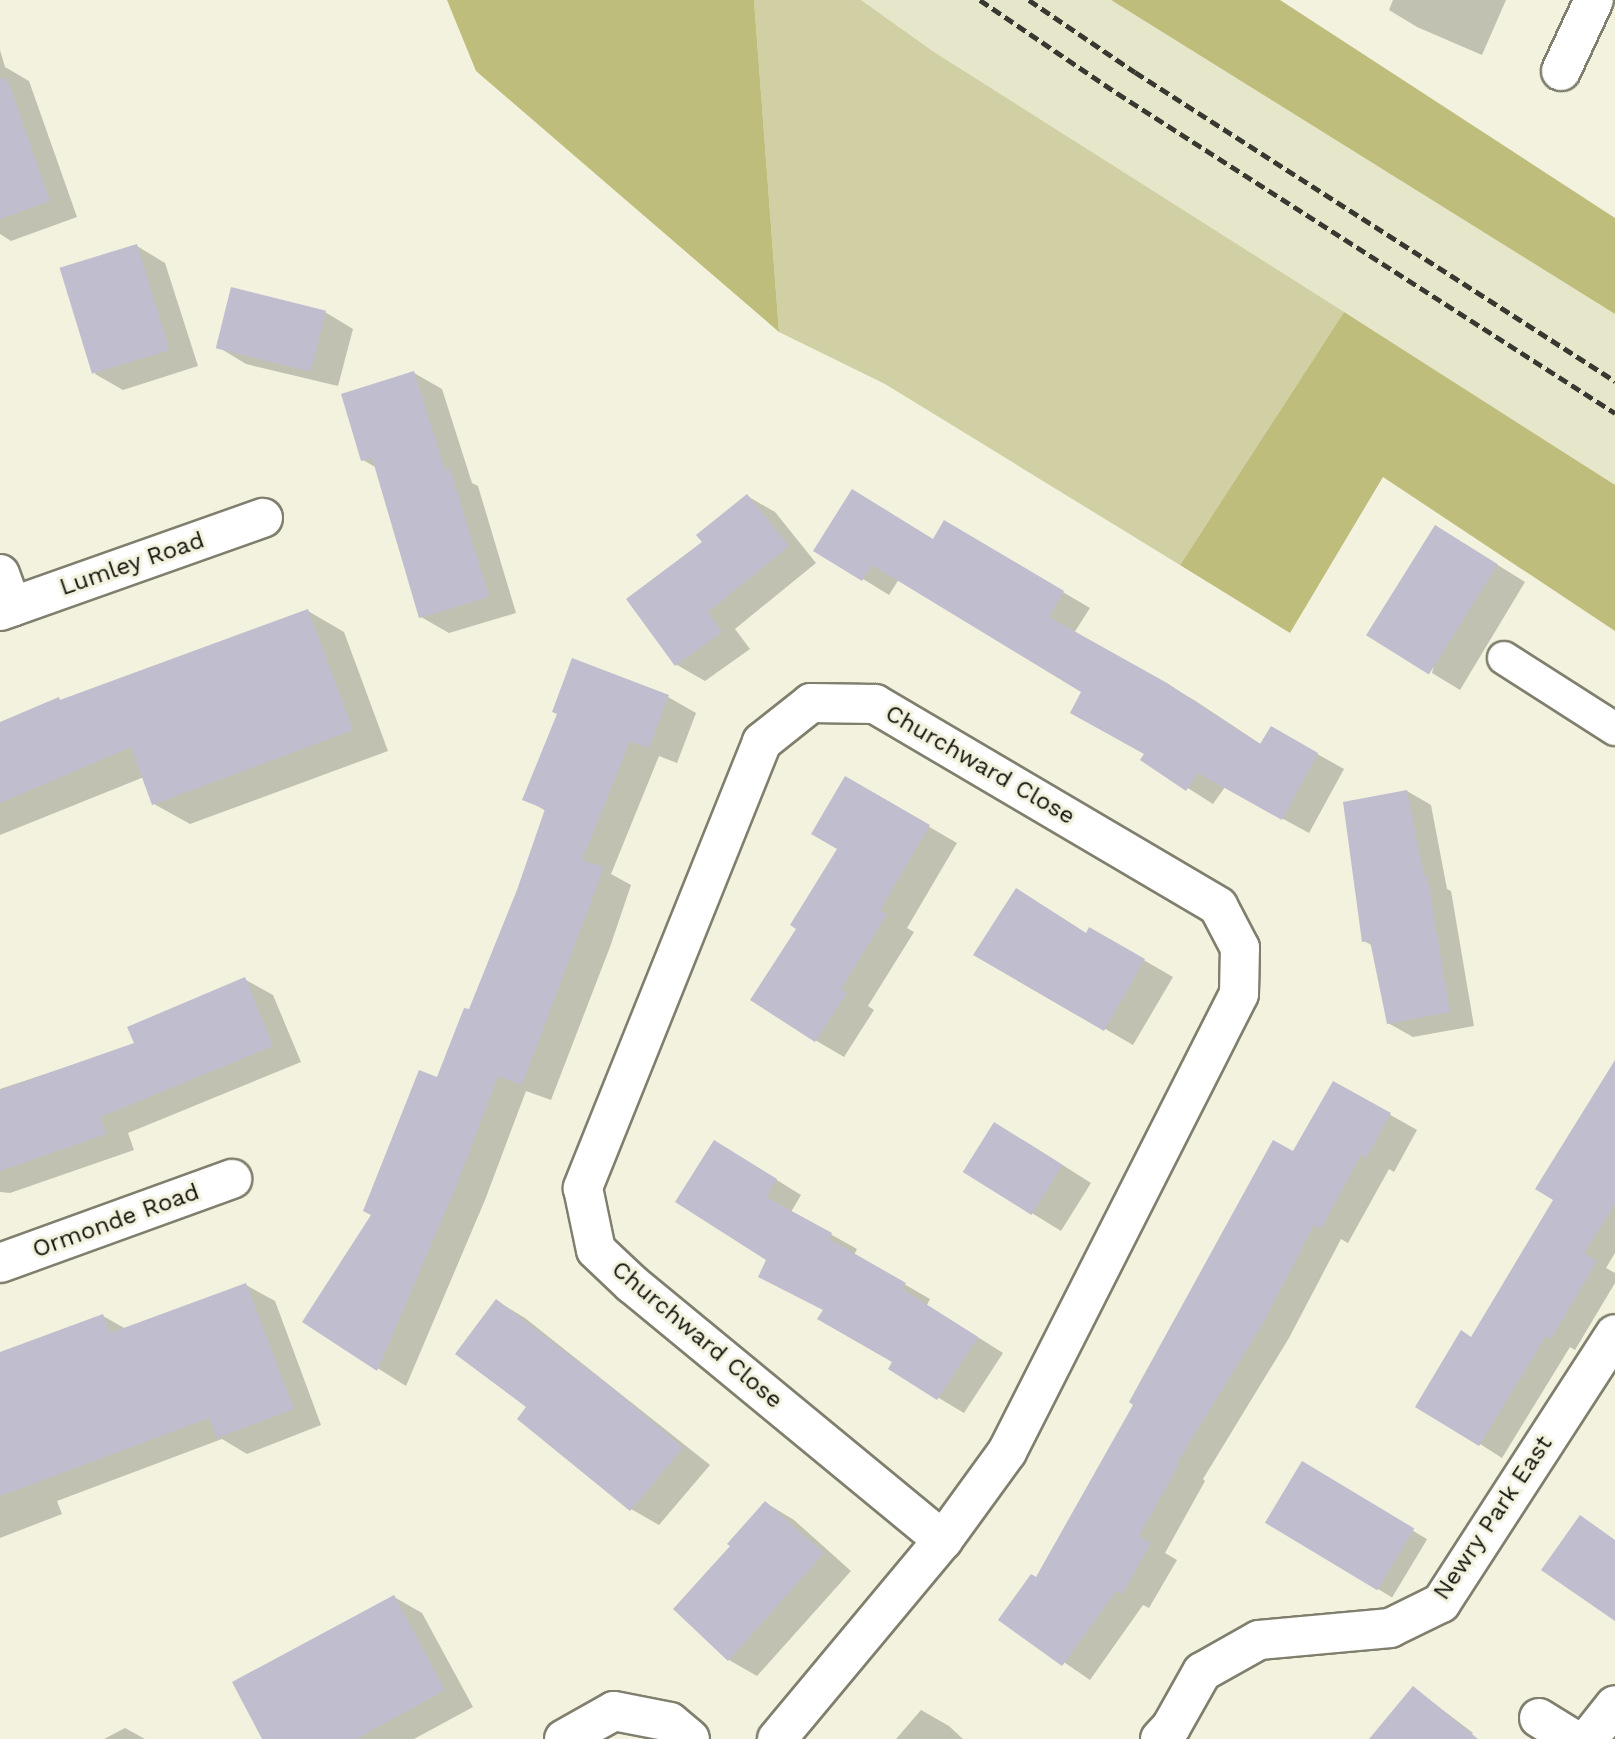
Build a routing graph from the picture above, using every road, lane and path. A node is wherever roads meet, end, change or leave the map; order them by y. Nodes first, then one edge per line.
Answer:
1 (1594, 0) edge
2 (1561, 71) dead end
3 (264, 518) dead end
4 (4, 597) edge
5 (1504, 659) dead end
6 (1615, 729) edge
7 (232, 1179) dead end
8 (0, 1263) edge
9 (1615, 1334) edge
10 (943, 1540) junction
11 (1615, 1705) edge
12 (1539, 1717) dead end
13 (565, 1739) edge
14 (690, 1739) edge
15 (777, 1739) edge
16 (1160, 1739) edge
17 (1573, 1739) edge
18 (1588, 1739) edge

1 - 2 street
3 - 4 street, Lumley Road
5 - 6 lane
7 - 8 street, Ormonde Road
9 - 16 street, Newry Park East
10 - 10 street, Churchward Close
10 - 15 street, Churchward Close
11 - 18 street
12 - 17 street
13 - 14 street

